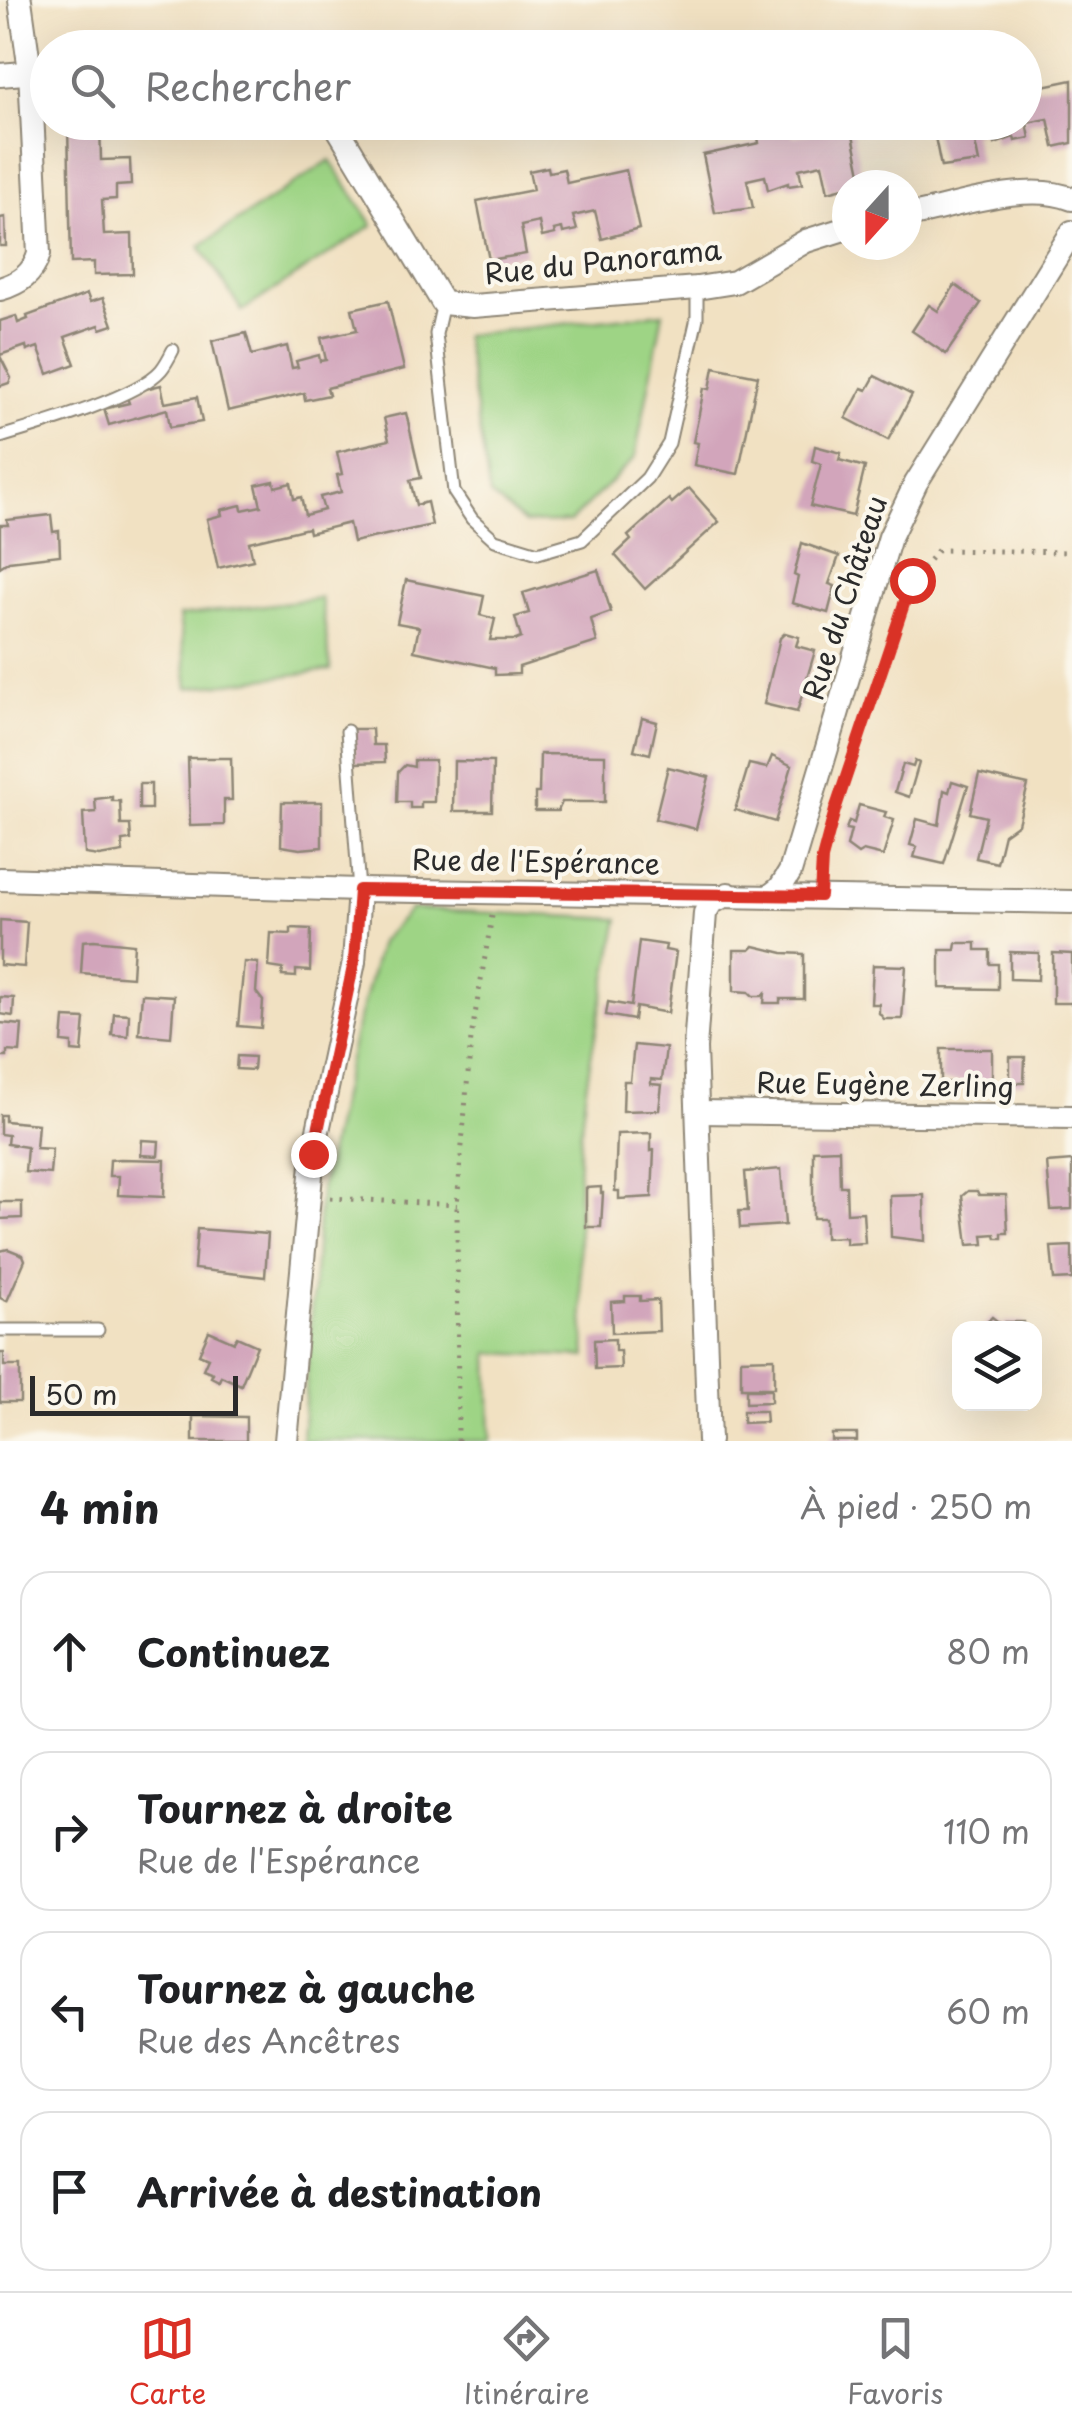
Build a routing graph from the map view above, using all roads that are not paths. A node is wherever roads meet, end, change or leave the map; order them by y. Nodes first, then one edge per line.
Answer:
1 (20, 0) edge
2 (30, 37) edge
3 (30, 71) edge
4 (0, 76) edge
5 (39, 140) edge
6 (345, 140) edge
7 (1072, 199) edge
8 (922, 213) edge
9 (1072, 232) edge
10 (832, 233) edge
11 (697, 288) junction
12 (0, 289) edge
13 (443, 302) junction
14 (174, 350) dead end
15 (0, 437) edge
16 (347, 731) dead end
17 (0, 878) edge
18 (359, 890) junction
19 (728, 894) junction
20 (770, 895) junction
21 (1072, 902) edge
22 (698, 1112) junction
23 (1072, 1117) edge
24 (0, 1330) edge
25 (98, 1330) dead end
26 (286, 1441) edge
27 (709, 1441) edge

1 - 2 street
3 - 4 street
5 - 12 street
6 - 13 street
7 - 8 street
9 - 20 street, Rue du Château
10 - 11 street, Rue du Panorama
11 - 13 street, Rue du Panorama
11 - 13 lane
14 - 15 lane
16 - 18 lane
17 - 18 street, Rue de l'Espérance
18 - 19 street, Rue de l'Espérance
18 - 26 street
19 - 20 street, Rue de l'Espérance
19 - 22 street
20 - 21 street, Rue de l'Espérance
22 - 23 street, Rue Eugène Zerling
22 - 27 street
24 - 25 lane

